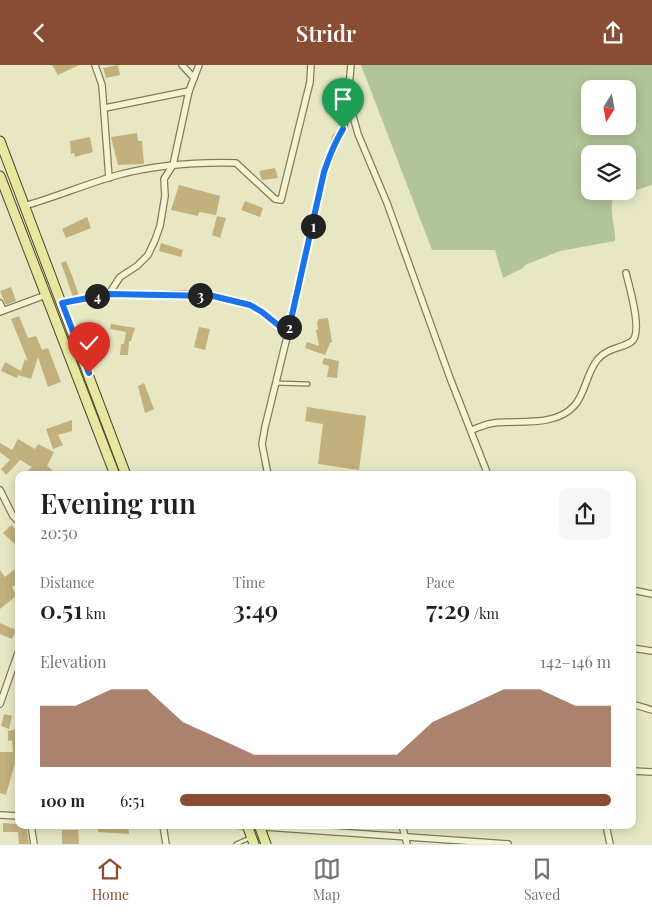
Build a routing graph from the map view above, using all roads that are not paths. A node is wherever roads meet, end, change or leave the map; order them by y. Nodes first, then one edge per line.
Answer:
1 (95, 65) edge
2 (182, 65) edge
3 (199, 65) edge
4 (311, 65) edge
5 (351, 65) edge
6 (194, 78) junction
7 (190, 91) junction
8 (349, 103) junction
9 (105, 108) junction
10 (0, 141) edge
11 (173, 165) junction
12 (0, 176) edge
13 (109, 178) junction
14 (24, 207) junction
15 (626, 273) dead end
16 (109, 294) junction
17 (46, 295) junction
18 (0, 303) edge
19 (62, 303) junction
20 (2, 311) edge
21 (288, 333) junction
22 (274, 383) junction
23 (308, 384) dead end
24 (472, 429) junction
25 (113, 471) edge
26 (125, 471) edge
27 (267, 471) edge
28 (487, 471) edge
29 (0, 490) edge
30 (15, 519) edge
31 (636, 591) edge
32 (652, 594) edge
33 (636, 649) edge
34 (652, 651) edge
35 (15, 661) edge
36 (0, 704) edge
37 (636, 705) edge
38 (652, 710) edge
39 (636, 771) edge
40 (652, 772) edge
41 (0, 815) edge
42 (15, 816) edge
43 (32, 829) edge
44 (164, 829) edge
45 (248, 829) edge
46 (260, 829) edge
47 (300, 829) edge
48 (354, 829) edge
49 (403, 829) edge
50 (607, 829) edge
51 (354, 833) junction
52 (406, 837) junction
53 (253, 841) edge
54 (34, 844) edge
55 (166, 844) edge
56 (236, 844) edge
57 (266, 844) edge
58 (407, 844) edge
59 (508, 844) edge
60 (610, 844) edge

1 - 9 street
2 - 6 street
3 - 6 street
4 - 11 street
5 - 8 street
6 - 7 street
7 - 9 street
7 - 11 street
8 - 21 street
8 - 24 street
9 - 13 street
10 - 14 main road
11 - 13 street
11 - 16 street
12 - 17 main road
13 - 14 street
14 - 19 main road
15 - 24 street
16 - 19 street
16 - 21 street
17 - 20 street
17 - 25 main road
18 - 20 street
19 - 26 main road
21 - 22 street
22 - 23 lane
22 - 27 street
24 - 28 street
29 - 30 street
31 - 32 street
33 - 34 street
35 - 36 street
37 - 38 street
39 - 40 street
41 - 42 street
43 - 54 street
44 - 55 street
45 - 53 main road
46 - 57 main road
47 - 51 street
48 - 51 street
49 - 52 street
50 - 60 street
51 - 52 street
52 - 58 street
52 - 59 street
53 - 56 lane

